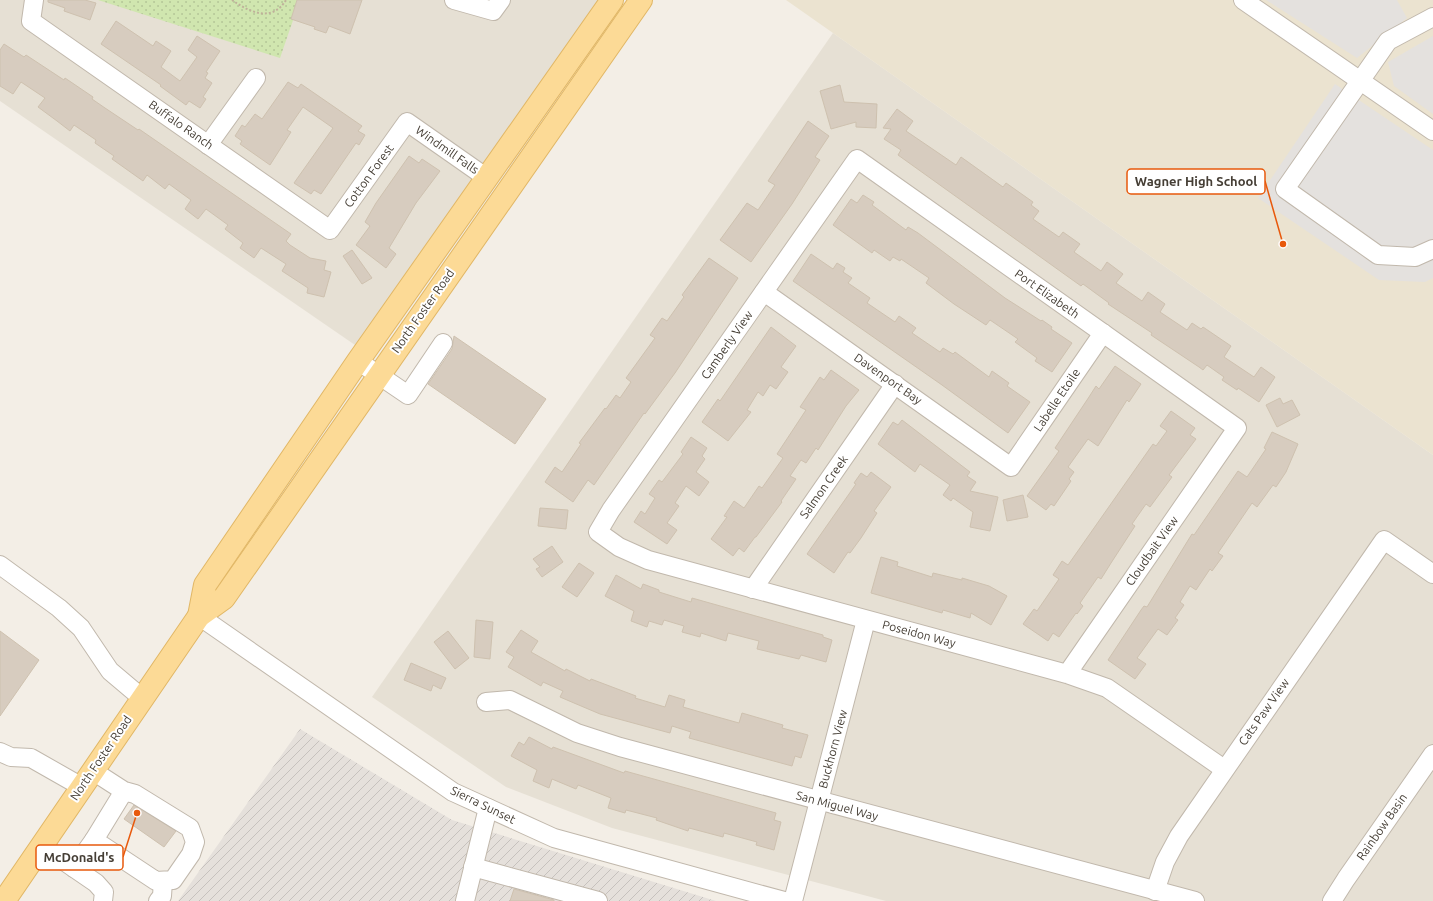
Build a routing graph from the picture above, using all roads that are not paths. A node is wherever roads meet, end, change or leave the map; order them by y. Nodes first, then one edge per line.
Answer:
1 (34, 0) edge
2 (454, 0) edge
3 (612, 0) edge
4 (641, 0) edge
5 (1243, 0) edge
6 (497, 6) edge
7 (1433, 17) edge
8 (256, 78) dead end
9 (1360, 81) junction
10 (407, 122) joint
11 (1433, 131) edge
12 (208, 145) junction
13 (857, 159) joint
14 (487, 178) junction
15 (330, 230) joint
16 (1433, 249) edge
17 (764, 292) junction
18 (1103, 333) junction
19 (443, 344) dead end
20 (358, 361) junction
21 (378, 375) junction
22 (895, 384) junction
23 (1238, 428) joint
24 (1011, 467) joint
25 (598, 532) joint
26 (0, 565) edge
27 (1433, 574) edge
28 (753, 589) junction
29 (199, 616) junction
30 (866, 620) junction
31 (1067, 674) junction
32 (142, 698) junction
33 (486, 702) dead end
34 (0, 752) edge
35 (1433, 754) edge
36 (1224, 769) junction
37 (87, 779) junction
38 (124, 791) junction
39 (819, 802) junction
40 (488, 808) junction
41 (94, 840) junction
42 (42, 846) junction
43 (474, 867) junction
44 (74, 868) junction
45 (163, 881) junction
46 (5, 890) edge
47 (1155, 890) junction
48 (732, 894) edge
49 (108, 898) edge
50 (158, 901) edge
51 (465, 901) edge
52 (598, 901) edge
53 (784, 901) edge
54 (793, 901) edge
55 (1195, 901) edge
56 (1332, 901) edge

1 - 12 street, Buffalo Ranch
2 - 6 street
3 - 14 main road, North Foster Road
4 - 21 main road, North Foster Road
5 - 9 street
7 - 9 street
8 - 12 street
9 - 11 street
9 - 16 street
10 - 14 street, Windmill Falls
10 - 15 street, Cotton Forest
12 - 15 street, Buffalo Ranch
13 - 17 street, Camberly View
13 - 18 street, Port Elizabeth
14 - 20 main road, North Foster Road
17 - 22 street, Davenport Bay
17 - 25 street, Camberly View
18 - 23 street, Port Elizabeth
18 - 24 street, Labelle Etoile
19 - 21 street
20 - 21 street
20 - 29 main road, North Foster Road
21 - 29 main road, North Foster Road
22 - 24 street, Davenport Bay
22 - 28 street, Salmon Creek
23 - 31 street, Cloudbait View
25 - 28 street, Poseidon Way
26 - 32 street
27 - 36 street, Cats Paw View
28 - 30 street, Poseidon Way
29 - 32 main road, North Foster Road
29 - 40 street, Sierra Sunset
30 - 31 street, Poseidon Way
30 - 39 street, Buckhorn View
31 - 36 street, Poseidon Way
32 - 37 main road, North Foster Road
33 - 39 street, San Miguel Way
34 - 37 street
35 - 56 street, Rainbow Basin
36 - 47 street, Cats Paw View
37 - 38 street
37 - 42 main road, North Foster Road
38 - 41 street
38 - 45 street
39 - 47 street, San Miguel Way
39 - 54 street, Buckhorn View
40 - 43 street
40 - 48 street, Sierra Sunset
41 - 44 street
41 - 45 street
42 - 44 street
42 - 46 main road, North Foster Road
43 - 51 street
43 - 52 street
44 - 49 street
45 - 50 street
47 - 55 street, San Miguel Way
48 - 53 street, Sierra Sunset

